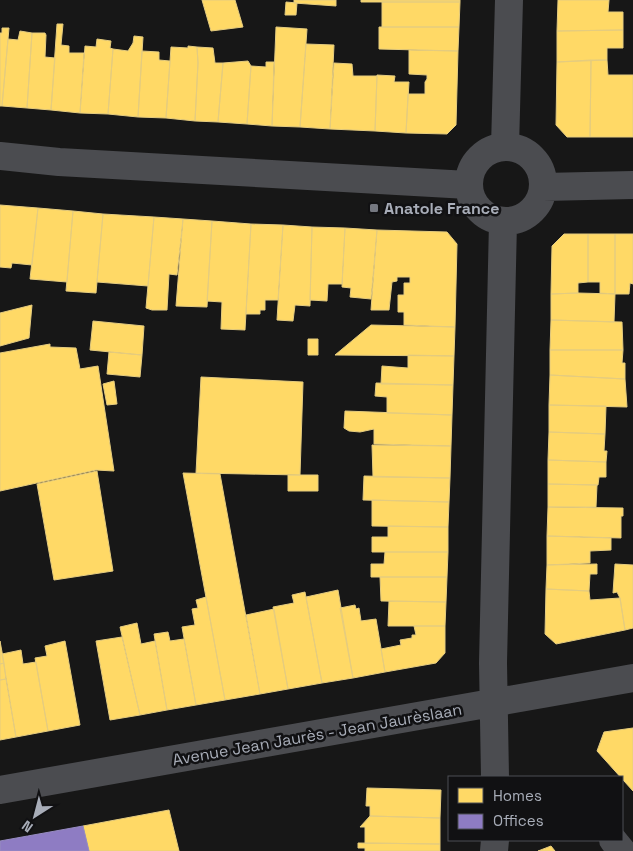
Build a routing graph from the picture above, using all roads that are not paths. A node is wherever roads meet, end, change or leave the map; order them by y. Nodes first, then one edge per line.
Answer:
1 (509, 0) edge
2 (505, 147) junction
3 (0, 156) edge
4 (468, 185) junction
5 (633, 185) edge
6 (543, 187) junction
7 (503, 222) junction
8 (633, 678) edge
9 (493, 703) junction
10 (495, 776) edge
11 (0, 790) edge
12 (614, 841) edge
13 (622, 851) edge

1 - 2 street
2 - 4 street
2 - 6 street
3 - 4 street
4 - 7 street
5 - 6 street
6 - 7 street
7 - 9 street
8 - 9 street, Avenue Jean Jaurès - Jean Jaurèslaan
9 - 10 street
9 - 11 street, Avenue Jean Jaurès - Jean Jaurèslaan
12 - 13 street

